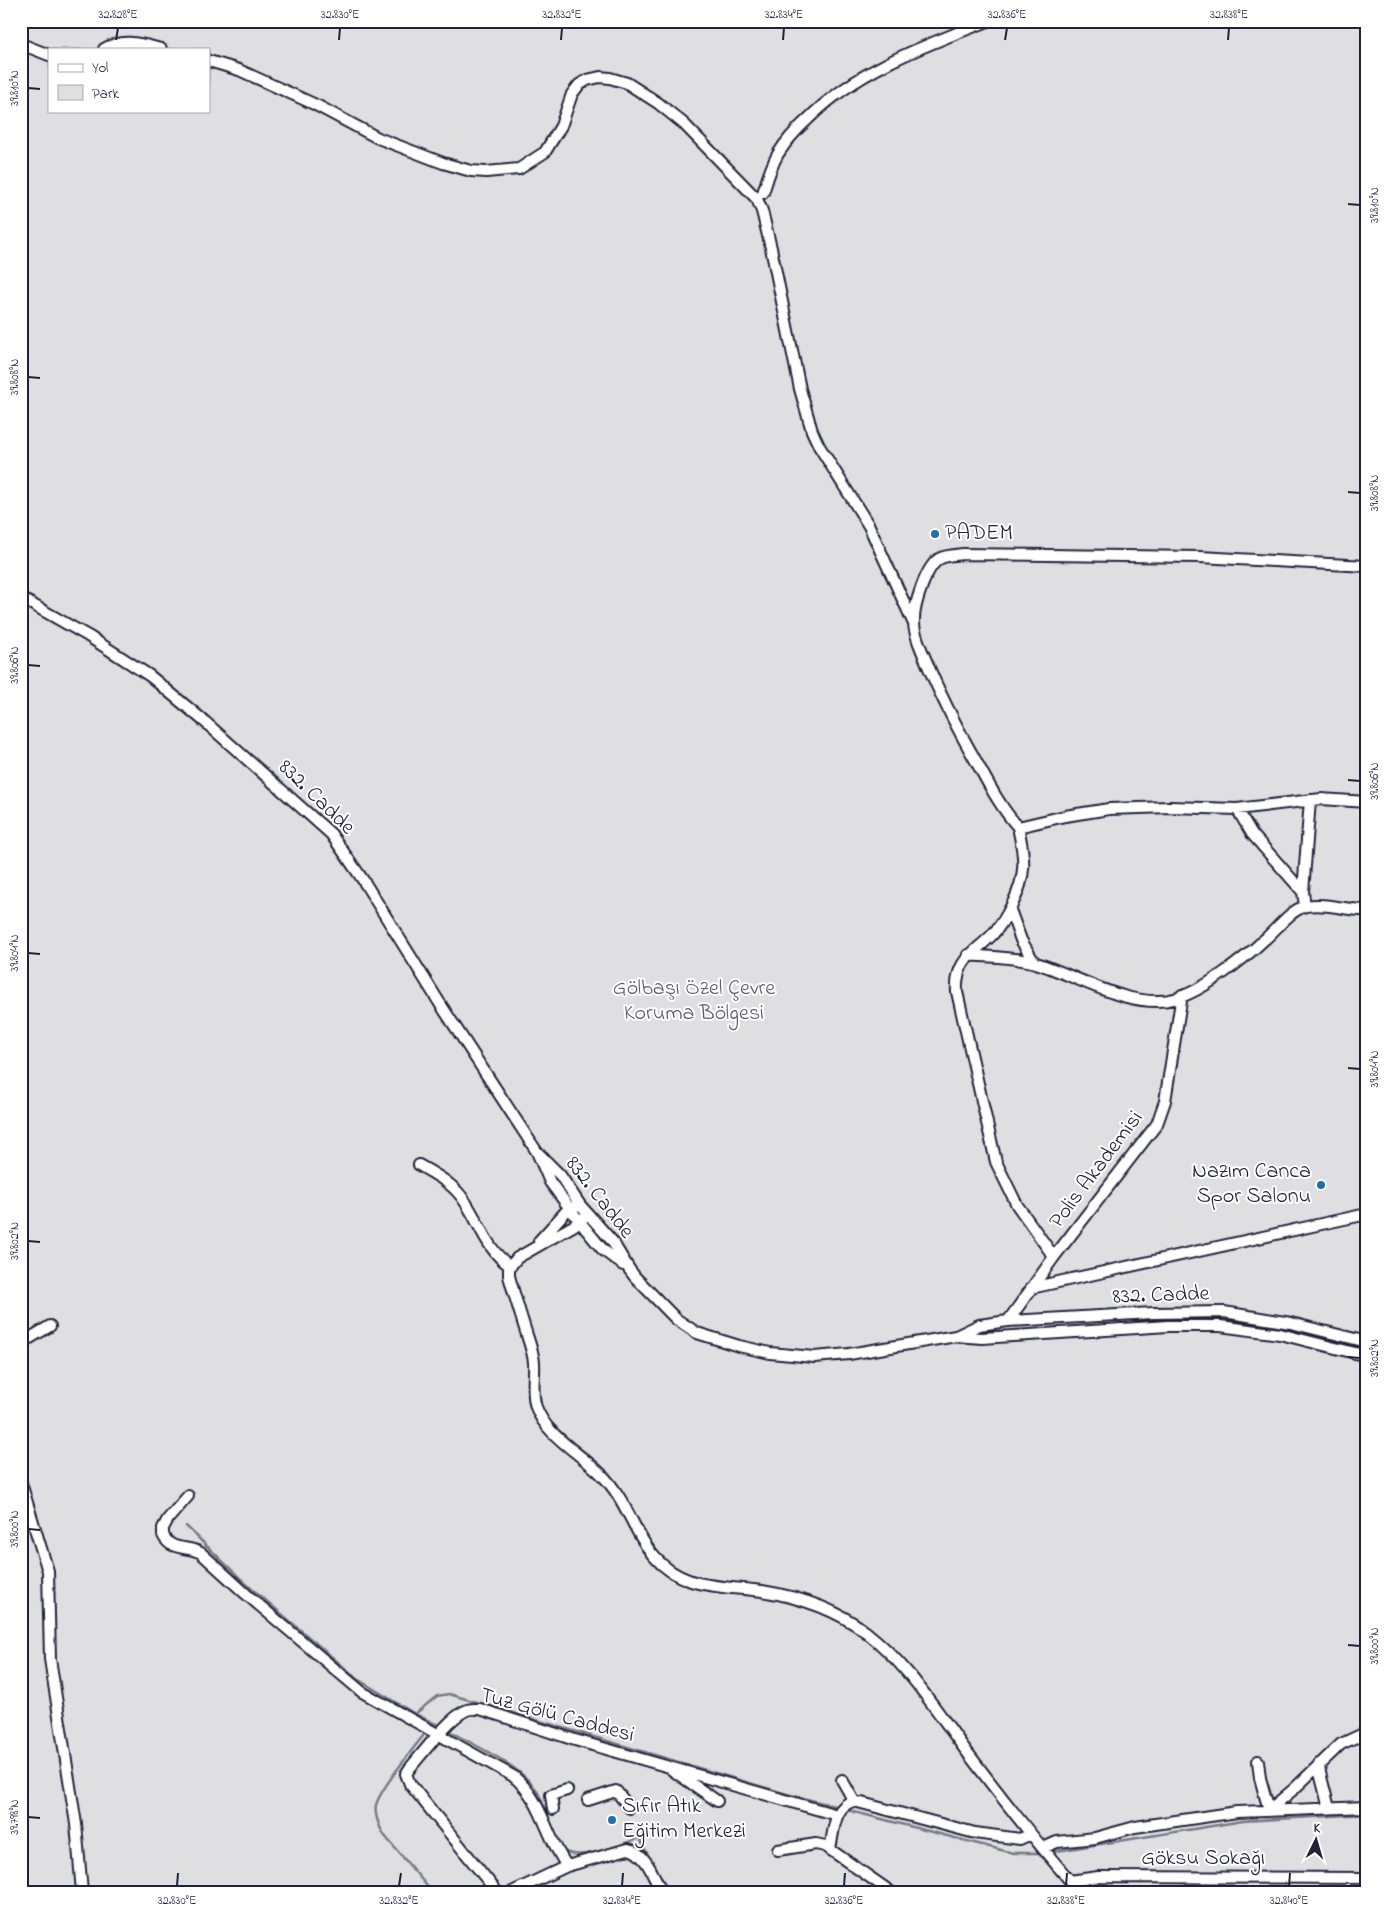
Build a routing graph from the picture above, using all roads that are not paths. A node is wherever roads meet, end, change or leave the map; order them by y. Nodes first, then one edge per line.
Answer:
1 (988, 21) edge
2 (21, 44) edge
3 (106, 48) edge
4 (156, 48) edge
5 (48, 55) edge
6 (210, 62) edge
7 (763, 193) dead end
8 (1367, 566) edge
9 (21, 598) edge
10 (914, 624) junction
11 (1310, 800) junction
12 (1367, 802) edge
13 (1237, 809) junction
14 (1018, 827) junction
15 (1303, 892) junction
16 (1305, 906) junction
17 (1010, 910) junction
18 (1367, 910) edge
19 (968, 955) junction
20 (1034, 962) junction
21 (1182, 995) junction
22 (537, 1152) junction
23 (419, 1165) dead end
24 (580, 1205) junction
25 (569, 1208) junction
26 (587, 1214) junction
27 (1367, 1214) edge
28 (580, 1222) junction
29 (533, 1247) junction
30 (1054, 1256) junction
31 (510, 1266) junction
32 (629, 1269) junction
33 (1031, 1288) junction
34 (1008, 1321) junction
35 (50, 1326) dead end
36 (956, 1336) junction
37 (21, 1338) edge
38 (1367, 1342) edge
39 (1367, 1356) edge
40 (21, 1483) edge
41 (188, 1496) dead end
42 (437, 1729) junction
43 (1367, 1732) edge
44 (1258, 1761) dead end
45 (663, 1764) junction
46 (1319, 1764) junction
47 (842, 1780) dead end
48 (567, 1790) dead end
49 (588, 1800) dead end
50 (717, 1801) dead end
51 (1367, 1807) edge
52 (630, 1808) dead end
53 (844, 1808) junction
54 (1329, 1808) junction
55 (553, 1809) dead end
56 (1269, 1810) junction
57 (1031, 1834) junction
58 (1043, 1848) junction
59 (830, 1849) junction
60 (778, 1850) dead end
61 (567, 1866) junction
62 (1367, 1878) edge
63 (1070, 1881) junction
64 (82, 1892) edge
65 (497, 1892) edge
66 (512, 1892) edge
67 (662, 1892) edge
68 (891, 1892) edge
69 (1080, 1892) edge

1 - 7 street
2 - 5 street
3 - 4 street
6 - 10 street
8 - 10 street
9 - 22 street, 832. Cadde
10 - 14 street
11 - 12 street
11 - 13 street
11 - 15 street
13 - 14 street
13 - 15 street
14 - 17 street
15 - 16 street
16 - 18 street
16 - 21 street
17 - 19 street
17 - 20 street
19 - 20 street
19 - 30 street
20 - 21 street
21 - 30 street, Polis Akademisi
22 - 24 street, 832. Cadde
22 - 25 street, 832. Cadde
23 - 31 street
24 - 25 street
24 - 26 street, 832. Cadde
25 - 28 street, 832. Cadde
25 - 29 street
26 - 28 street
26 - 32 street, 832. Cadde
27 - 33 street
28 - 29 street
28 - 32 street, 832. Cadde
29 - 31 street
30 - 33 street, Polis Akademisi
31 - 57 street
32 - 36 street, 832. Cadde
33 - 34 street, Polis Akademisi
34 - 36 street, 832. Cadde
34 - 38 street, 832. Cadde
35 - 37 street
36 - 39 street, 832. Cadde
40 - 64 street
41 - 42 street
42 - 45 street, Tuz Gölü Caddesi
42 - 61 street
42 - 65 street, Tuz Gölü Caddesi
43 - 46 street
44 - 56 street
45 - 50 street
45 - 53 street, Tuz Gölü Caddesi
46 - 54 street
46 - 56 street
47 - 53 street
48 - 55 street
49 - 52 street
51 - 54 street
53 - 57 street, Tuz Gölü Caddesi
53 - 59 street
54 - 56 street
56 - 58 street
57 - 58 street
58 - 63 street
59 - 60 street
59 - 68 street
61 - 66 street
61 - 67 street
62 - 63 street, Göksu Sokağı
63 - 69 street

